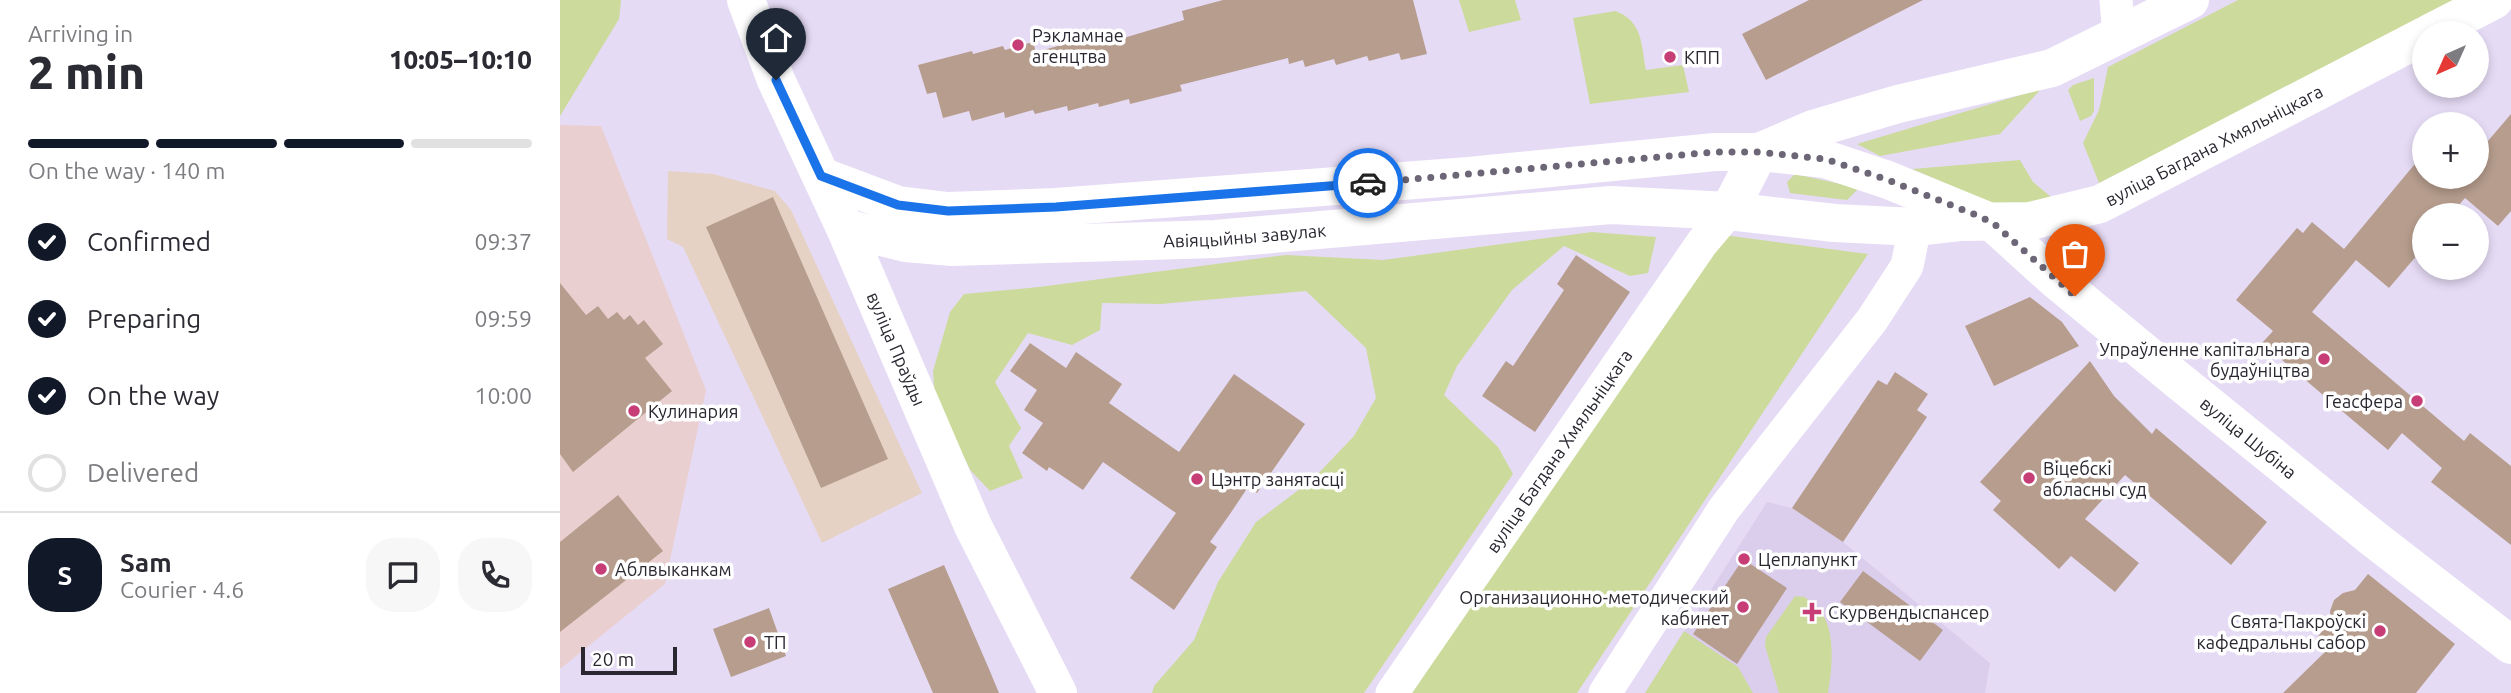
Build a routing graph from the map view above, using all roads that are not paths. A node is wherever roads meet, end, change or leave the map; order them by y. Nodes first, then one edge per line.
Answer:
1 (746, 0) edge
2 (2190, 0) edge
3 (2494, 0) edge
4 (2118, 17) edge
5 (2453, 21) edge
6 (2412, 42) edge
7 (1759, 152) junction
8 (821, 176) junction
9 (1729, 211) junction
10 (1993, 223) junction
11 (1915, 227) junction
12 (845, 228) junction
13 (2511, 645) edge
14 (1058, 693) edge
15 (1392, 693) edge
16 (1605, 693) edge

1 - 8 street, вуліца Праўды
2 - 4 street
3 - 5 street
4 - 7 street
6 - 10 street, вуліца Багдана Хмяльніцкага
7 - 8 street
7 - 9 street, вуліца Багдана Хмяльніцкага
7 - 10 street, вуліца Багдана Хмяльніцкага
8 - 12 street, вуліца Праўды
9 - 11 street, вуліца Багдана Хмяльніцкага
9 - 12 street, Авіяцыйны завулак
9 - 15 street, вуліца Багдана Хмяльніцкага
10 - 11 street, вуліца Багдана Хмяльніцкага
10 - 13 street, вуліца Шубіна
11 - 16 street
12 - 14 street, вуліца Праўды

